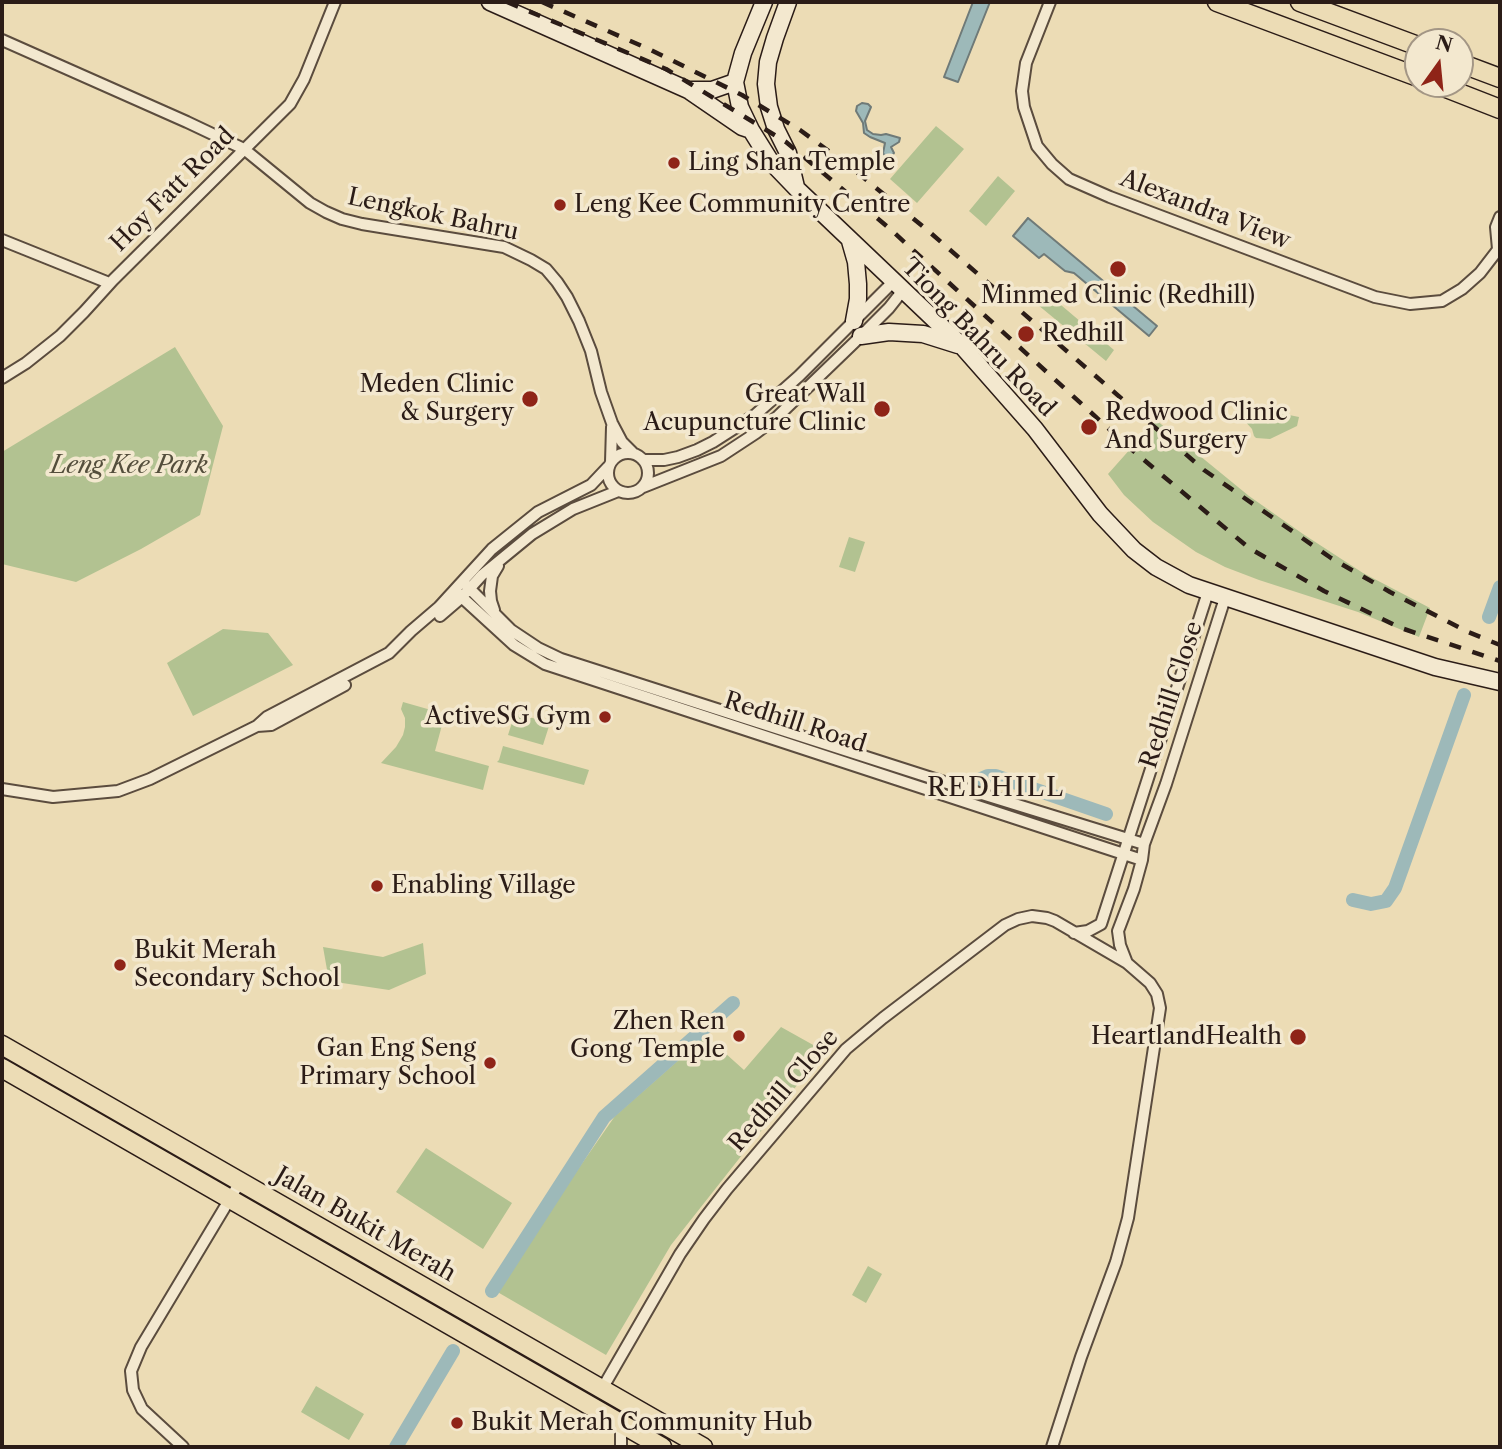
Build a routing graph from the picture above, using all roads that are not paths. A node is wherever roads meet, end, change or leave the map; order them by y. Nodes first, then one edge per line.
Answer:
1 (335, 2) edge
2 (490, 2) edge
3 (764, 2) edge
4 (788, 2) edge
5 (1050, 2) edge
6 (1217, 2) edge
7 (1300, 2) edge
8 (2, 40) edge
9 (1404, 41) edge
10 (1474, 68) edge
11 (1404, 72) edge
12 (1500, 78) edge
13 (735, 82) junction
14 (688, 90) junction
15 (1472, 98) edge
16 (1500, 109) edge
17 (751, 130) junction
18 (244, 149) junction
19 (797, 189) junction
20 (1500, 217) edge
21 (2, 240) edge
22 (850, 240) junction
23 (1499, 248) edge
24 (109, 283) junction
25 (899, 285) junction
26 (857, 328) junction
27 (961, 345) junction
28 (2, 378) edge
29 (612, 423) junction
30 (633, 453) junction
31 (643, 460) junction
32 (610, 465) junction
33 (643, 487) junction
34 (618, 491) junction
35 (501, 559) junction
36 (462, 590) junction
37 (1208, 592) junction
38 (1225, 598) junction
39 (497, 616) junction
40 (1500, 682) edge
41 (2, 789) edge
42 (1128, 840) junction
43 (1144, 844) junction
44 (1123, 853) junction
45 (1142, 860) junction
46 (1074, 933) junction
47 (1127, 963) junction
48 (2, 1045) edge
49 (2, 1068) edge
50 (240, 1182) junction
51 (230, 1199) junction
52 (602, 1390) junction
53 (617, 1421) junction
54 (183, 1447) edge
55 (621, 1447) edge
56 (662, 1447) edge
57 (703, 1447) edge
58 (1052, 1447) edge

1 - 18 street, Hoy Fatt Road
2 - 14 main road
3 - 13 main road
4 - 19 main road
5 - 23 street, Alexandra View
6 - 11 main road
7 - 9 main road
8 - 18 street, Lengkok Bahru
10 - 12 main road
13 - 14 main road
13 - 17 main road, Tiong Bahru Road
14 - 17 main road
15 - 16 main road
17 - 19 main road, Tiong Bahru Road
18 - 24 street, Hoy Fatt Road
18 - 29 street, Lengkok Bahru
19 - 22 main road, Tiong Bahru Road
20 - 23 street, Alexandra View
21 - 24 street
22 - 25 main road, Tiong Bahru Road
22 - 26 main road
24 - 28 street, Hoy Fatt Road
25 - 26 street
25 - 26 street
25 - 27 main road, Tiong Bahru Road
26 - 27 main road
26 - 31 street
26 - 33 street
27 - 37 main road, Tiong Bahru Road
29 - 30 street, Lengkok Bahru
29 - 32 street, Lengkok Bahru
30 - 31 street
30 - 32 street
31 - 33 street
32 - 34 street
32 - 36 street
33 - 34 street
34 - 35 street
35 - 36 street
35 - 39 street
36 - 39 street, Redhill Road
36 - 41 street
36 - 44 street, Redhill Road
37 - 38 main road, Tiong Bahru Road
37 - 42 street, Redhill Close
38 - 40 main road, Tiong Bahru Road
38 - 43 street, Redhill Close
39 - 42 street, Redhill Road
42 - 43 street, Redhill Road
42 - 44 street, Redhill Close
43 - 45 street, Redhill Close
44 - 45 street, Redhill Road
44 - 46 street, Redhill Close
45 - 47 street, Redhill Close
46 - 47 street, Redhill Close
46 - 52 street, Redhill Close
47 - 58 street, Redhill Close
48 - 50 main road, Jalan Bukit Merah
49 - 51 main road, Jalan Bukit Merah
50 - 51 street
50 - 52 main road, Jalan Bukit Merah
51 - 53 main road, Jalan Bukit Merah
51 - 54 street
52 - 57 main road, Jalan Bukit Merah
53 - 55 street
53 - 56 main road, Jalan Bukit Merah

